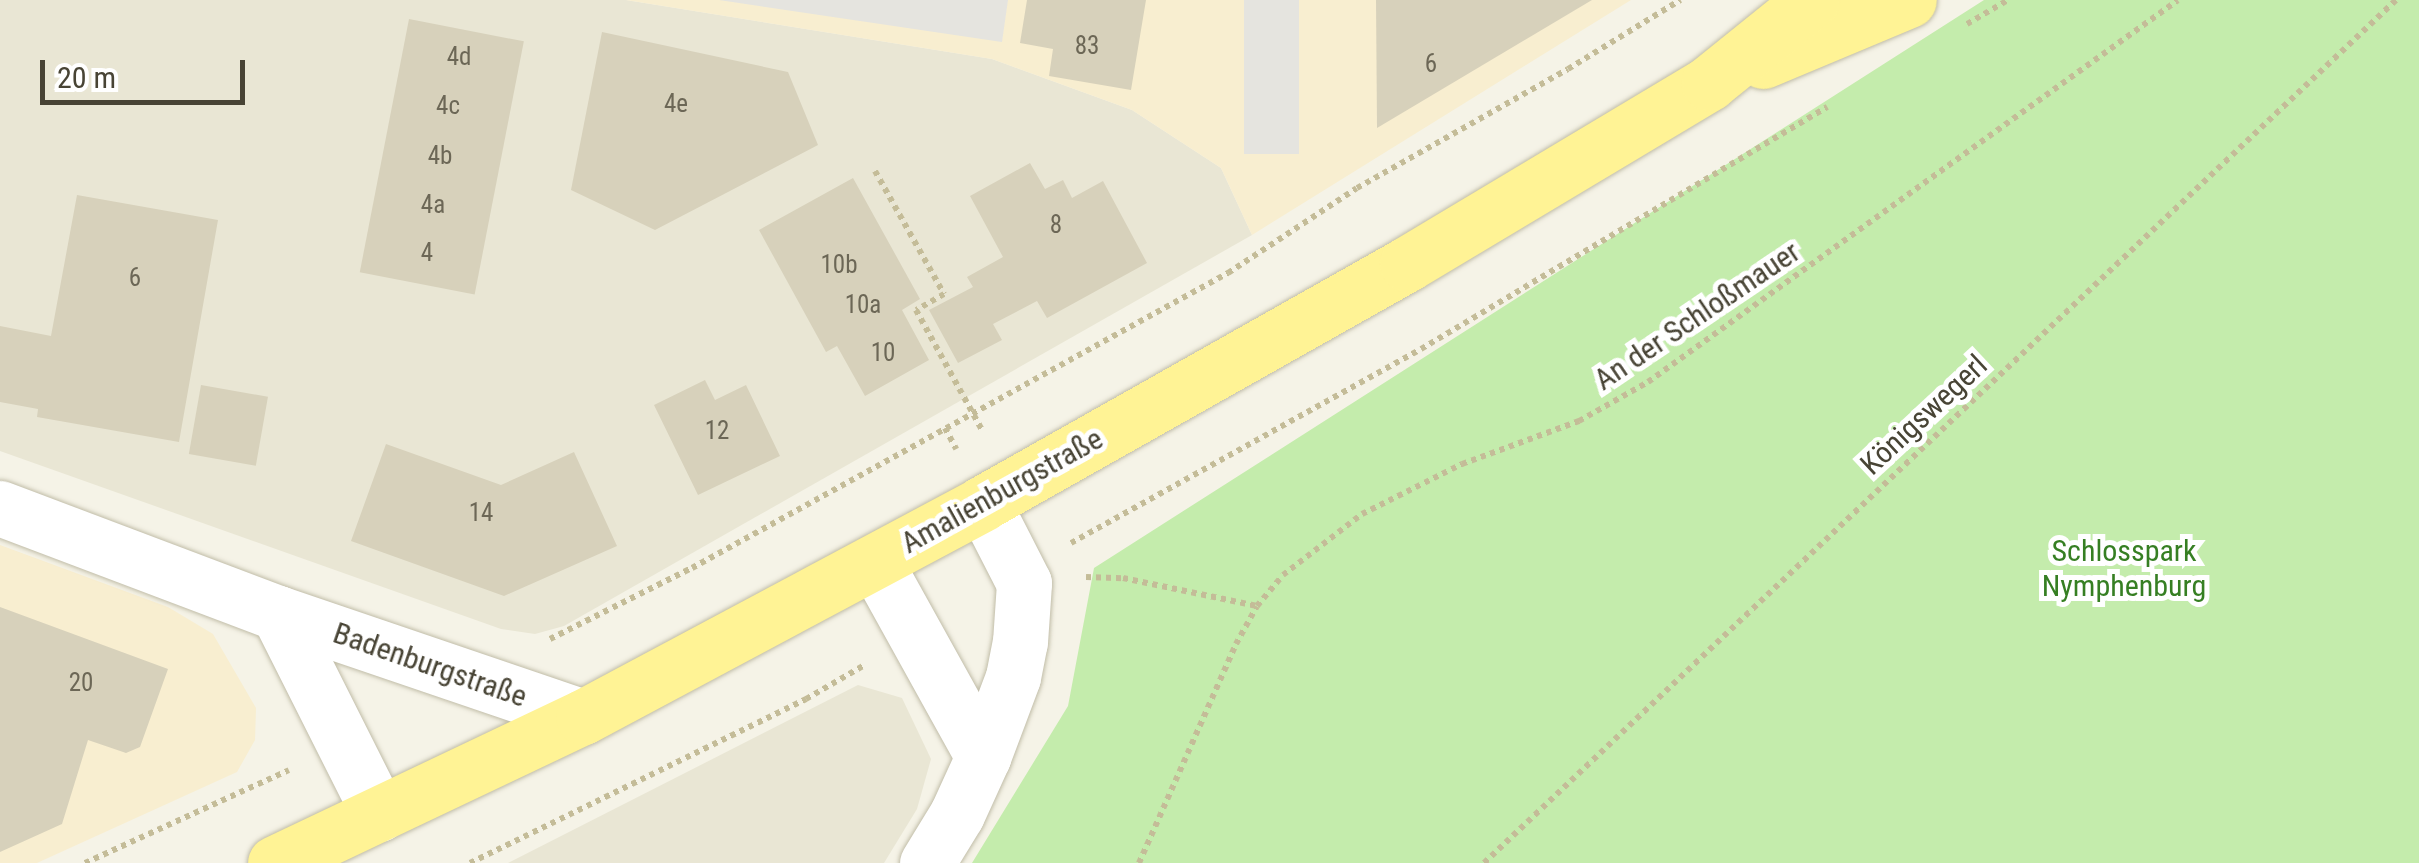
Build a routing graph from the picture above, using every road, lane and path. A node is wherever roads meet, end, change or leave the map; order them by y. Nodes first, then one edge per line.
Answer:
1 (1680, 0) edge
2 (1812, 0) edge
3 (1909, 0) edge
4 (2008, 0) edge
5 (2178, 0) edge
6 (2396, 0) edge
7 (1957, 30) dead end
8 (1709, 83) junction
9 (1840, 100) dead end
10 (875, 171) dead end
11 (973, 413) junction
12 (998, 494) junction
13 (0, 508) edge
14 (875, 562) junction
15 (1020, 574) junction
16 (1258, 606) junction
17 (278, 614) junction
18 (916, 636) junction
19 (474, 678) junction
20 (583, 717) junction
21 (344, 744) junction
22 (982, 757) junction
23 (379, 814) junction
24 (84, 863) edge
25 (275, 863) edge
26 (470, 863) edge
27 (927, 863) edge
28 (1139, 863) edge
29 (1484, 863) edge

1 - 11 path
2 - 8 main road, Amalienburgstraße
3 - 8 main road, Amalienburgstraße
4 - 7 path
5 - 16 path, An der Schloßmauer
6 - 29 path, Königswegerl
8 - 12 main road, Amalienburgstraße
9 - 15 path
10 - 11 path
11 - 12 path
11 - 19 path
12 - 14 main road, Amalienburgstraße
12 - 15 street
13 - 17 street, Badenburgstraße
14 - 18 street
14 - 20 main road, Amalienburgstraße
15 - 16 path
15 - 22 street
16 - 28 path, An der Schloßmauer
17 - 19 street, Badenburgstraße
17 - 21 street, Badenburgstraße
18 - 22 street
18 - 26 path
19 - 20 street, Badenburgstraße
20 - 23 main road, Amalienburgstraße
21 - 23 street, Badenburgstraße
21 - 24 path
22 - 27 street
23 - 25 main road, Amalienburgstraße

